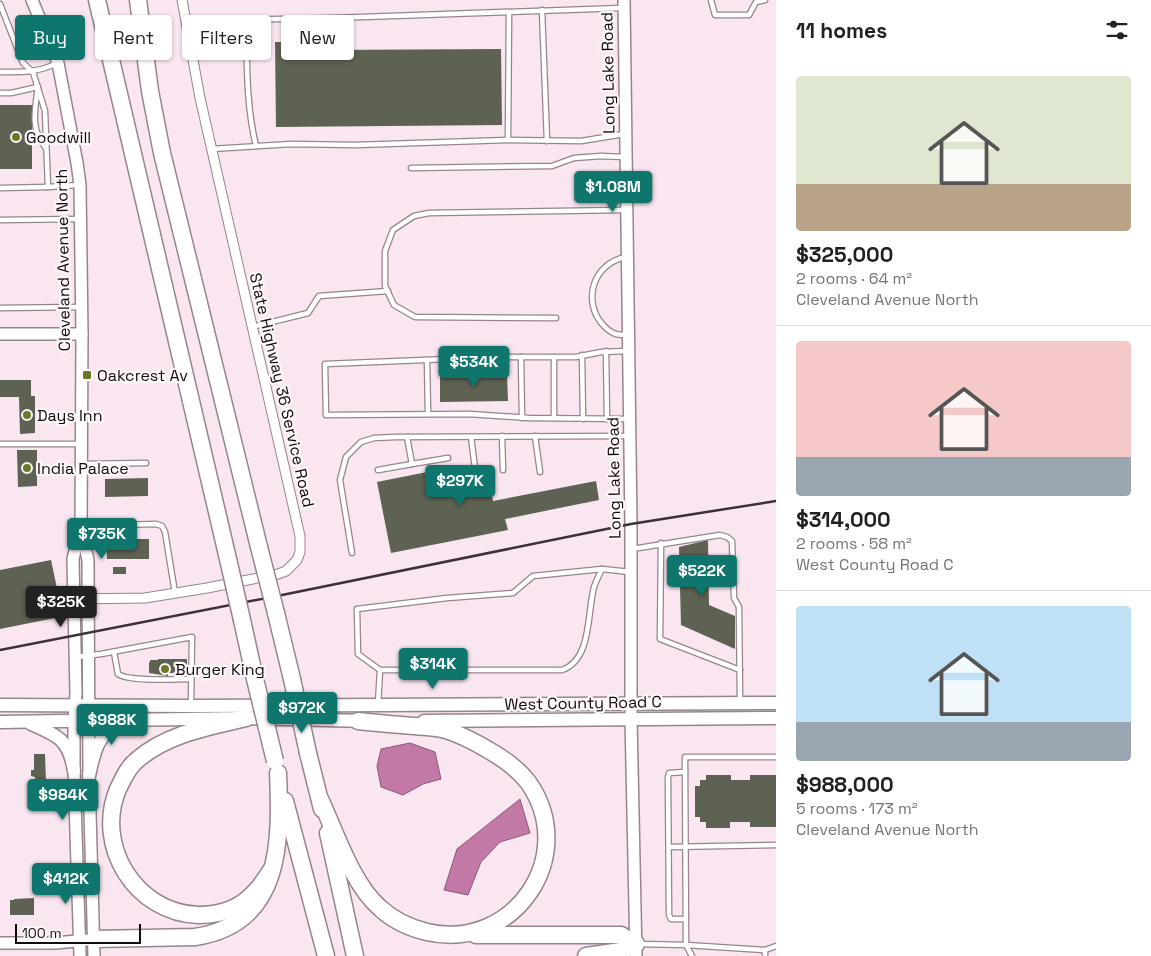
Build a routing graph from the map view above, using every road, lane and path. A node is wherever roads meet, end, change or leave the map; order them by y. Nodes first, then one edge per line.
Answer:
1 (32, 0) edge
2 (95, 0) edge
3 (138, 0) edge
4 (182, 0) edge
5 (710, 0) edge
6 (765, 0) edge
7 (0, 4) edge
8 (624, 4) edge
9 (542, 10) junction
10 (509, 12) junction
11 (185, 15) edge
12 (271, 19) edge
13 (192, 60) edge
14 (247, 60) edge
15 (58, 62) junction
16 (0, 72) edge
17 (33, 72) junction
18 (38, 87) junction
19 (0, 93) edge
20 (625, 134) junction
21 (508, 140) junction
22 (547, 141) junction
23 (256, 146) junction
24 (46, 148) junction
25 (211, 150) junction
26 (626, 157) junction
27 (411, 168) dead end
28 (80, 185) junction
29 (48, 187) junction
30 (0, 188) edge
31 (626, 210) junction
32 (81, 219) junction
33 (0, 220) edge
34 (627, 257) junction
35 (388, 291) junction
36 (82, 307) junction
37 (0, 308) edge
38 (556, 318) dead end
39 (252, 326) junction
40 (0, 334) edge
41 (82, 334) junction
42 (628, 335) junction
43 (628, 351) junction
44 (606, 352) junction
45 (582, 355) junction
46 (521, 357) junction
47 (554, 357) junction
48 (427, 360) junction
49 (428, 414) junction
50 (522, 418) junction
51 (554, 418) junction
52 (583, 418) junction
53 (607, 419) junction
54 (629, 419) junction
55 (502, 436) junction
56 (535, 436) junction
57 (630, 436) junction
58 (407, 437) junction
59 (471, 437) junction
60 (0, 444) edge
61 (81, 444) junction
62 (448, 458) dead end
63 (146, 463) dead end
64 (81, 464) junction
65 (412, 464) junction
66 (378, 470) dead end
67 (503, 470) dead end
68 (540, 472) dead end
69 (476, 476) dead end
70 (81, 526) junction
71 (661, 543) junction
72 (631, 549) junction
73 (352, 553) dead end
74 (602, 569) junction
75 (631, 573) junction
76 (175, 593) junction
77 (74, 599) junction
78 (89, 599) junction
79 (114, 652) junction
80 (75, 656) junction
81 (90, 656) junction
82 (380, 670) junction
83 (740, 670) junction
84 (191, 678) junction
85 (631, 702) junction
86 (740, 702) junction
87 (776, 702) edge
88 (0, 705) edge
89 (90, 705) junction
90 (378, 705) junction
91 (74, 706) junction
92 (191, 706) junction
93 (246, 718) junction
94 (631, 718) junction
95 (776, 718) edge
96 (74, 721) junction
97 (90, 721) junction
98 (139, 721) junction
99 (358, 721) junction
100 (0, 722) edge
101 (26, 722) junction
102 (776, 757) edge
103 (276, 767) junction
104 (74, 771) junction
105 (685, 772) junction
106 (90, 776) junction
107 (320, 799) junction
108 (776, 845) edge
109 (685, 846) junction
110 (668, 847) junction
111 (272, 869) junction
112 (686, 919) junction
113 (454, 935) junction
114 (87, 940) junction
115 (0, 943) edge
116 (686, 945) junction
117 (776, 946) edge
118 (636, 950) edge
119 (766, 953) edge
120 (80, 956) edge
121 (94, 956) edge
122 (326, 956) edge
123 (355, 956) edge
124 (586, 956) edge
125 (692, 956) edge

1 - 15 street, Cleveland Avenue North
2 - 103 highway, bridge
3 - 107 highway, bridge
4 - 11 street, State Highway 36 Service Road
5 - 6 lane
7 - 17 lane
8 - 9 lane
8 - 20 street, Long Lake Road
9 - 10 lane
9 - 22 lane
10 - 12 lane
10 - 21 lane
13 - 25 street, State Highway 36 Service Road
14 - 23 lane
15 - 17 lane
15 - 28 street, Cleveland Avenue North
16 - 17 lane
17 - 18 lane
18 - 19 lane
18 - 24 lane
18 - 24 lane
20 - 22 lane
20 - 26 street, Long Lake Road
21 - 22 lane
21 - 23 lane
23 - 25 lane
24 - 29 lane
25 - 39 street, State Highway 36 Service Road
26 - 27 lane
26 - 31 street, Long Lake Road
28 - 29 lane
28 - 32 street, Cleveland Avenue North
29 - 30 lane
31 - 34 street, Long Lake Road
31 - 35 lane
32 - 33 lane
32 - 36 street, Cleveland Avenue North
34 - 42 street, Long Lake Road
34 - 42 lane
35 - 38 lane
35 - 39 lane
36 - 37 lane
36 - 41 street, Cleveland Avenue North
39 - 76 street, State Highway 36 Service Road
40 - 41 street
41 - 61 street, Cleveland Avenue North
42 - 43 street, Long Lake Road
43 - 44 lane
43 - 54 street, Long Lake Road
44 - 45 lane
44 - 53 lane
45 - 47 lane
45 - 52 lane
46 - 47 lane
46 - 48 lane
46 - 50 lane
47 - 51 lane
48 - 49 lane
48 - 49 lane
49 - 50 lane
50 - 51 lane
51 - 52 lane
52 - 53 lane
53 - 54 lane
54 - 57 street, Long Lake Road
55 - 56 lane
55 - 59 lane
55 - 67 lane
56 - 57 lane
56 - 68 lane
57 - 72 street, Long Lake Road
58 - 59 lane
58 - 65 lane
58 - 73 lane
59 - 69 lane
60 - 61 lane
61 - 64 street, Cleveland Avenue North
62 - 65 lane
63 - 64 lane
64 - 70 street, Cleveland Avenue North
65 - 66 lane
70 - 76 lane
70 - 77 street, Cleveland Avenue North
70 - 78 street, Cleveland Avenue North
71 - 72 lane
71 - 83 lane
71 - 83 lane
72 - 75 street, Long Lake Road
74 - 75 lane
74 - 82 lane
74 - 82 lane
75 - 85 street, Long Lake Road
76 - 78 street, State Highway 36 Service Road
77 - 78 street, State Highway 36 Service Road
77 - 80 street, Cleveland Avenue North
78 - 81 street, Cleveland Avenue North
79 - 81 lane
79 - 84 lane
79 - 84 lane
80 - 81 lane
80 - 91 street, Cleveland Avenue North
81 - 89 street, Cleveland Avenue North
82 - 90 lane
83 - 86 lane
84 - 92 lane
85 - 86 main road, West County Road C
85 - 90 main road, West County Road C
85 - 94 street, Long Lake Road
86 - 87 main road, West County Road C
88 - 91 main road, West County Road C
89 - 91 main road, West County Road C
89 - 92 main road, West County Road C
89 - 97 street, Cleveland Avenue North
90 - 92 main road, West County Road C
91 - 96 street, Cleveland Avenue North
93 - 98 main road, West County Road C
93 - 99 main road, West County Road C
93 - 111 highway
94 - 95 main road, West County Road C
94 - 99 main road, West County Road C
94 - 118 street, Long Lake Road
96 - 97 main road, West County Road C
96 - 101 main road, West County Road C
96 - 104 street, Cleveland Avenue North
97 - 98 main road, West County Road C
97 - 106 street, Cleveland Avenue North
98 - 106 main road
99 - 113 highway
100 - 101 main road, West County Road C
101 - 104 main road
102 - 105 lane
103 - 111 highway
103 - 122 highway
104 - 114 street, Cleveland Avenue North
105 - 109 lane
105 - 110 lane
106 - 114 street, Cleveland Avenue North
107 - 113 highway
107 - 123 highway
108 - 109 lane
109 - 110 lane
109 - 112 lane
110 - 112 lane
111 - 114 highway
112 - 116 lane
113 - 118 highway
114 - 115 street
114 - 120 street, Cleveland Avenue North
114 - 121 street, Cleveland Avenue North
116 - 118 lane
116 - 119 lane
116 - 125 lane
117 - 119 lane
118 - 124 highway

